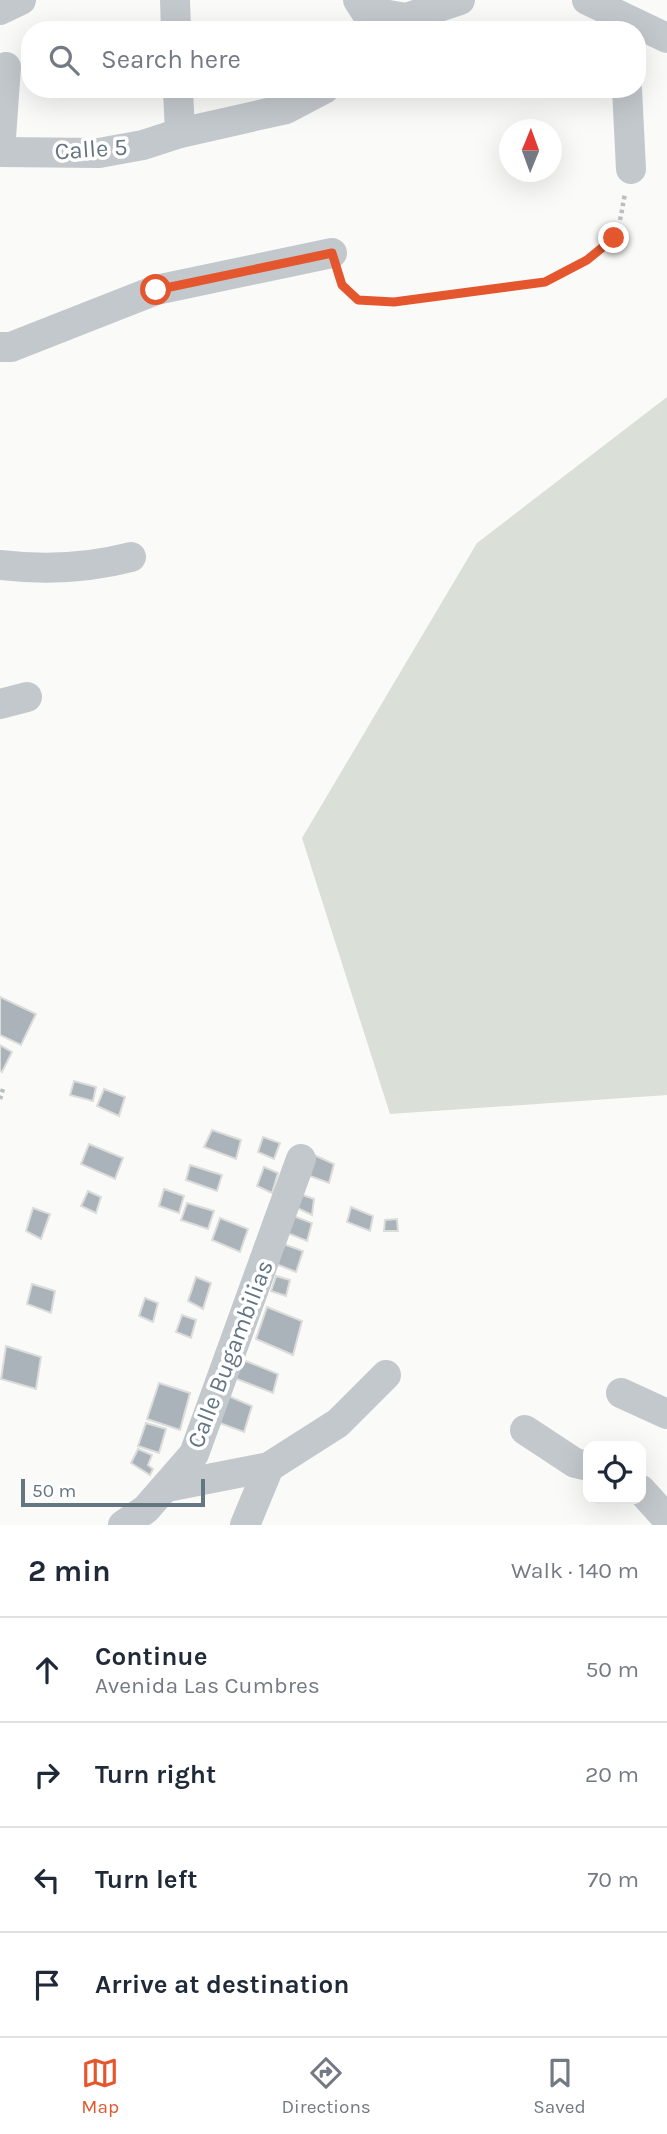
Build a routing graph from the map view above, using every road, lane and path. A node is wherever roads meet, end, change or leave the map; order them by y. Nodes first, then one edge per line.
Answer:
1 (21, 0) edge
2 (175, 0) edge
3 (358, 0) edge
4 (460, 0) edge
5 (587, 0) edge
6 (0, 10) edge
7 (176, 21) edge
8 (615, 21) edge
9 (646, 31) edge
10 (667, 38) edge
11 (6, 67) dead end
12 (178, 98) edge
13 (307, 98) edge
14 (627, 98) edge
15 (180, 133) junction
16 (0, 152) edge
17 (631, 169) joint
18 (332, 253) joint
19 (0, 347) edge
20 (131, 558) dead end
21 (0, 565) edge
22 (3, 1089) dead end
23 (0, 1099) edge
24 (301, 1159) dead end
25 (386, 1376) dead end
26 (621, 1393) dead end
27 (667, 1414) edge
28 (525, 1430) dead end
29 (583, 1465) edge
30 (269, 1467) junction
31 (167, 1487) junction
32 (646, 1496) edge
33 (667, 1519) edge
34 (123, 1525) edge
35 (245, 1525) edge

1 - 6 street
2 - 7 street
3 - 4 street
5 - 8 street
9 - 10 street
11 - 16 street
12 - 15 street
13 - 15 street, Calle 5
14 - 17 street
15 - 16 street, Calle 5
17 - 18 path
18 - 19 street
20 - 21 street
22 - 23 path
24 - 31 street, Calle Bugambilias
25 - 30 street
26 - 27 street
28 - 29 street
30 - 31 street
30 - 35 street
31 - 34 street, Calle Bugambilias
32 - 33 street

